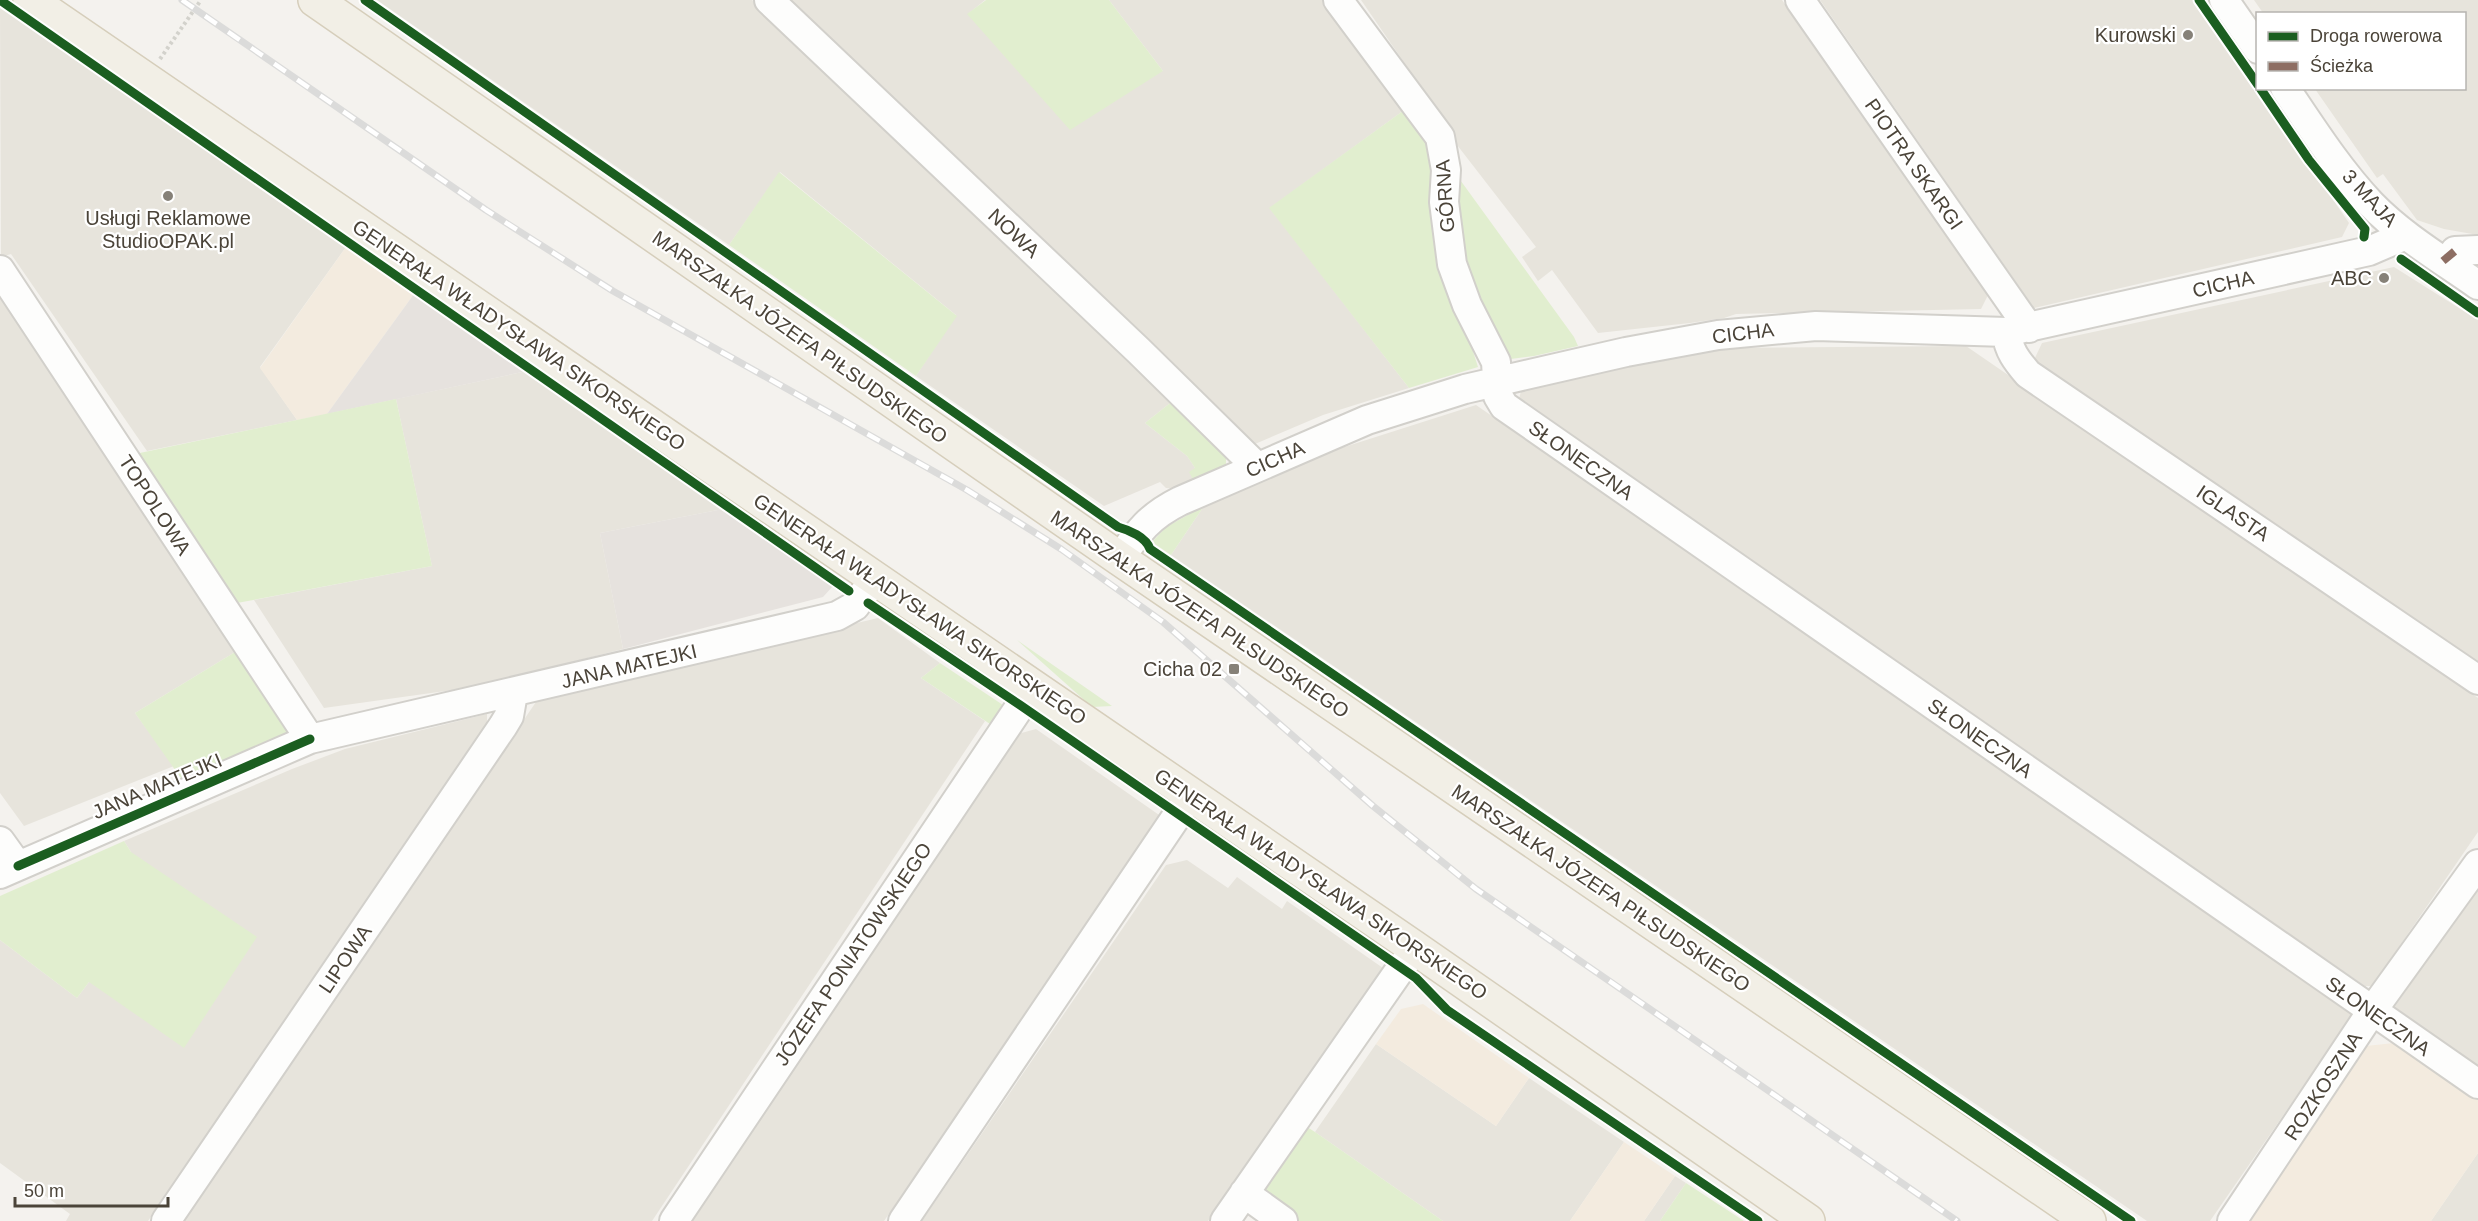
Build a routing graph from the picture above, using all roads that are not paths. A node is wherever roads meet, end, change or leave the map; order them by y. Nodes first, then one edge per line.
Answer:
1 (30, 0) edge
2 (315, 0) edge
3 (769, 0) edge
4 (1338, 0) edge
5 (1800, 0) edge
6 (2224, 0) edge
7 (2256, 46) edge
8 (2286, 90) edge
9 (2406, 235) junction
10 (0, 270) edge
11 (2478, 285) edge
12 (2018, 330) junction
13 (1497, 381) junction
14 (1257, 467) junction
15 (1120, 559) junction
16 (875, 578) junction
17 (2478, 680) edge
18 (1032, 687) junction
19 (513, 693) junction
20 (310, 739) junction
21 (1191, 795) junction
22 (0, 841) edge
23 (2478, 864) edge
24 (9, 870) edge
25 (1415, 948) junction
26 (2372, 1011) junction
27 (2478, 1084) edge
28 (1244, 1193) junction
29 (166, 1221) edge
30 (674, 1221) edge
31 (903, 1221) edge
32 (1225, 1221) edge
33 (1283, 1221) edge
34 (1808, 1221) edge
35 (2089, 1221) edge
36 (2232, 1221) edge

1 - 16 main road, GENERAŁA WŁADYSŁAWA SIKORSKIEGO
2 - 15 main road, MARSZAŁKA JÓZEFA PIŁSUDSKIEGO
3 - 14 street, NOWA
4 - 13 street, GÓRNA
5 - 12 street, PIOTRA SKARGI
6 - 7 street
8 - 9 street, 3 MAJA
9 - 11 street, 3 MAJA
9 - 12 street, CICHA
10 - 20 street, TOPOLOWA
12 - 13 street, CICHA
12 - 17 street, IGLASTA
13 - 14 street, CICHA
13 - 26 street, SŁONECZNA
14 - 15 street, CICHA
15 - 35 main road, MARSZAŁKA JÓZEFA PIŁSUDSKIEGO
16 - 18 main road, GENERAŁA WŁADYSŁAWA SIKORSKIEGO
16 - 19 street, JANA MATEJKI
18 - 21 main road, GENERAŁA WŁADYSŁAWA SIKORSKIEGO
18 - 30 street, JÓZEFA PONIATOWSKIEGO
19 - 20 street, JANA MATEJKI
19 - 29 street, LIPOWA
20 - 24 street, JANA MATEJKI
21 - 25 main road, GENERAŁA WŁADYSŁAWA SIKORSKIEGO
21 - 31 street
22 - 24 street
23 - 26 street, ROZKOSZNA
25 - 28 street
25 - 34 main road, GENERAŁA WŁADYSŁAWA SIKORSKIEGO
26 - 27 street, SŁONECZNA
26 - 36 street, ROZKOSZNA
28 - 32 street
28 - 33 street

